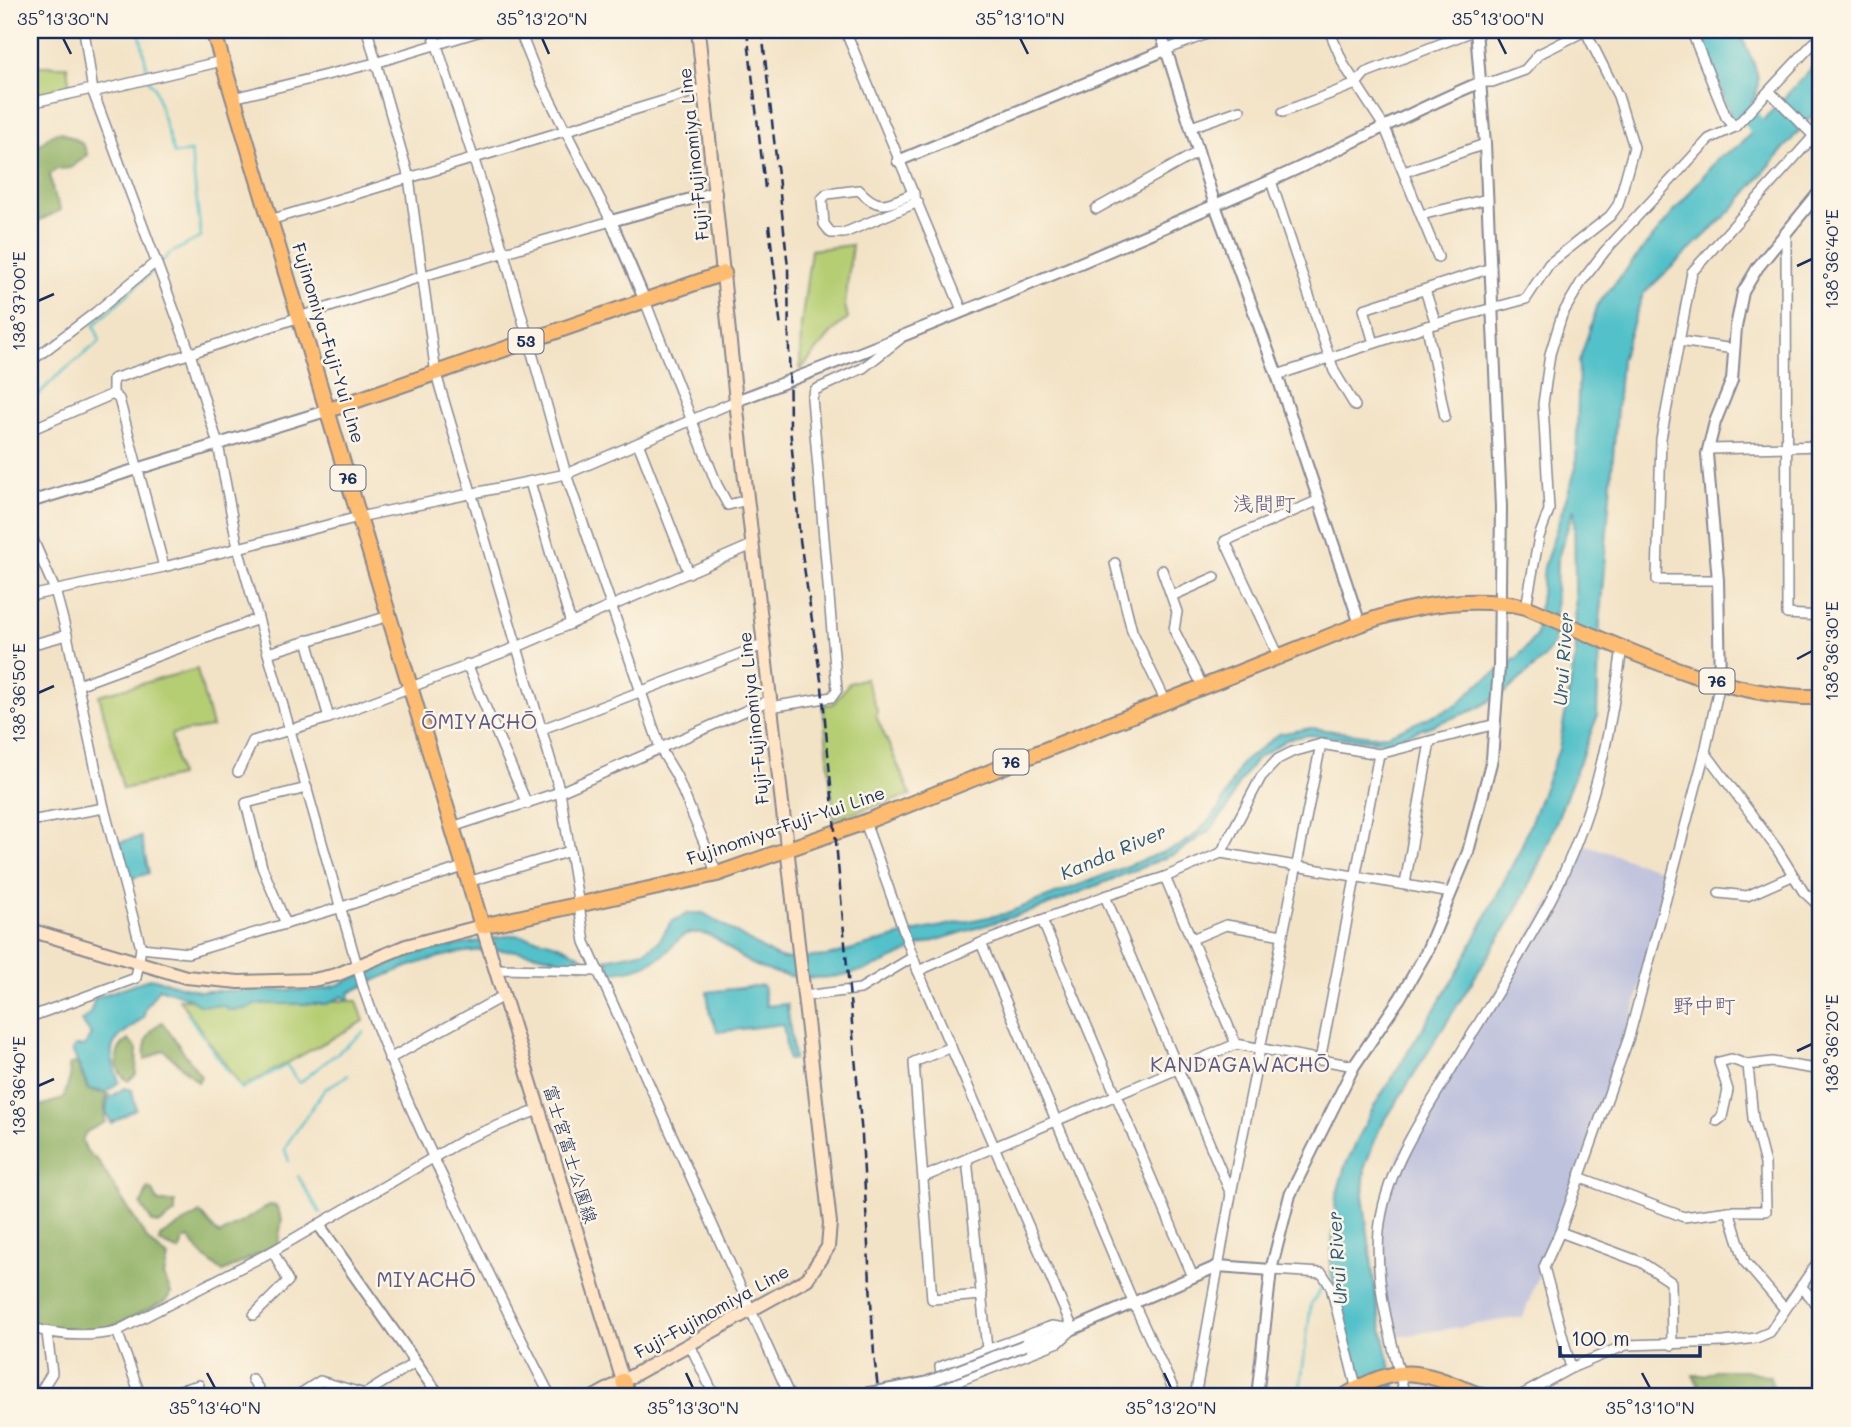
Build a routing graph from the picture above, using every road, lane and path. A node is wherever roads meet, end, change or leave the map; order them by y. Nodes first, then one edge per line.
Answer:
1 (83, 30) edge
2 (213, 30) edge
3 (367, 30) edge
4 (432, 30) edge
5 (484, 30) edge
6 (519, 30) edge
7 (698, 30) edge
8 (845, 30) edge
9 (1160, 30) edge
10 (1476, 30) edge
11 (1586, 30) edge
12 (1691, 30) edge
13 (1212, 32) dead end
14 (1821, 35) edge
15 (1332, 37) dead end
16 (436, 45) junction
17 (1168, 49) junction
18 (222, 61) junction
19 (375, 63) junction
20 (1481, 82) junction
21 (1356, 84) junction
22 (706, 88) junction
23 (93, 91) junction
24 (1771, 94) junction
25 (233, 98) junction
26 (30, 103) edge
27 (1240, 110) dead end
28 (1283, 112) dead end
29 (1191, 127) junction
30 (1735, 127) junction
31 (1385, 128) junction
32 (1821, 128) edge
33 (565, 131) junction
34 (1814, 136) junction
35 (1485, 144) junction
36 (1198, 152) junction
37 (474, 158) junction
38 (898, 160) junction
39 (1404, 172) junction
40 (409, 178) junction
41 (1271, 181) junction
42 (1821, 190) edge
43 (716, 192) junction
44 (916, 198) junction
45 (1487, 199) junction
46 (1215, 205) junction
47 (1097, 209) dead end
48 (1421, 215) junction
49 (270, 220) junction
50 (611, 221) junction
51 (1786, 235) junction
52 (504, 253) junction
53 (1438, 257) dead end
54 (157, 261) junction
55 (1491, 268) junction
56 (723, 273) junction
57 (423, 276) junction
58 (1425, 290) junction
59 (645, 301) junction
60 (1493, 308) junction
61 (962, 310) junction
62 (300, 317) junction
63 (1432, 325) junction
64 (906, 334) junction
65 (527, 340) junction
66 (1679, 341) junction
67 (1374, 343) junction
68 (1734, 349) junction
69 (190, 353) junction
70 (1330, 357) junction
71 (30, 362) edge
72 (436, 374) junction
73 (1277, 375) junction
74 (113, 394) junction
75 (736, 401) junction
76 (1354, 406) dead end
77 (329, 410) junction
78 (1445, 417) dead end
79 (694, 422) junction
80 (30, 430) edge
81 (638, 443) junction
82 (218, 444) junction
83 (1787, 446) junction
84 (1821, 446) edge
85 (1711, 449) junction
86 (138, 470) junction
87 (566, 474) junction
88 (530, 482) junction
89 (472, 493) junction
90 (747, 500) junction
91 (1317, 501) junction
92 (30, 502) edge
93 (359, 517) junction
94 (30, 534) edge
95 (752, 545) junction
96 (239, 548) junction
97 (1115, 563) dead end
98 (164, 567) junction
99 (1162, 570) dead end
100 (689, 573) junction
101 (1215, 577) dead end
102 (1718, 580) junction
103 (55, 590) junction
104 (30, 596) edge
105 (1172, 596) junction
106 (1500, 601) junction
107 (611, 605) junction
108 (1526, 607) junction
109 (389, 616) junction
110 (1821, 616) edge
111 (258, 620) junction
112 (571, 624) junction
113 (1360, 625) junction
114 (67, 635) junction
115 (307, 640) junction
116 (30, 645) edge
117 (763, 645) junction
118 (517, 646) junction
119 (1622, 647) junction
120 (268, 653) junction
121 (1280, 659) junction
122 (467, 664) junction
123 (1720, 682) junction
124 (78, 685) junction
125 (410, 686) junction
126 (1203, 687) junction
127 (641, 692) junction
128 (1821, 697) edge
129 (1166, 702) junction
130 (770, 704) junction
131 (329, 718) junction
132 (1496, 719) junction
133 (542, 729) junction
134 (290, 731) junction
135 (1430, 742) junction
136 (1321, 744) junction
137 (661, 750) junction
138 (1705, 752) junction
139 (1379, 754) junction
140 (239, 772) dead end
141 (307, 788) junction
142 (560, 792) junction
143 (527, 804) junction
144 (104, 808) junction
145 (30, 821) edge
146 (865, 822) junction
147 (452, 827) junction
148 (786, 849) junction
149 (570, 851) junction
150 (1222, 853) junction
151 (1299, 865) junction
152 (463, 867) junction
153 (718, 874) junction
154 (1356, 875) junction
155 (1792, 876) junction
156 (1165, 877) junction
157 (468, 882) junction
158 (1405, 884) junction
159 (1451, 893) junction
160 (1719, 893) dead end
161 (1105, 896) junction
162 (342, 907) junction
163 (577, 907) junction
164 (1821, 908) edge
165 (1042, 920) junction
166 (286, 924) junction
167 (30, 930) edge
168 (484, 932) junction
169 (1282, 935) junction
170 (1192, 939) junction
171 (981, 943) junction
172 (141, 947) junction
173 (912, 953) junction
174 (139, 963) junction
175 (357, 970) junction
176 (495, 970) junction
177 (599, 971) junction
178 (918, 971) junction
179 (503, 996) junction
180 (804, 996) junction
181 (30, 1017) edge
182 (1236, 1044) junction
183 (951, 1047) junction
184 (1261, 1049) junction
185 (388, 1059) junction
186 (1320, 1060) junction
187 (1748, 1065) junction
188 (1354, 1066) junction
189 (1176, 1070) junction
190 (1821, 1070) edge
191 (1116, 1096) junction
192 (538, 1110) junction
193 (1056, 1121) junction
194 (1717, 1121) dead end
195 (995, 1146) junction
196 (433, 1156) junction
197 (967, 1159) junction
198 (923, 1177) junction
199 (1579, 1177) junction
200 (1231, 1194) junction
201 (1729, 1211) junction
202 (319, 1225) junction
203 (1560, 1232) junction
204 (273, 1251) junction
205 (1821, 1257) edge
206 (1218, 1266) junction
207 (1271, 1270) junction
208 (1193, 1277) junction
209 (1821, 1279) edge
210 (1804, 1282) junction
211 (982, 1295) junction
212 (1133, 1303) junction
213 (1786, 1309) junction
214 (1821, 1309) edge
215 (752, 1312) junction
216 (254, 1315) dead end
217 (30, 1327) edge
218 (1073, 1329) junction
219 (117, 1331) junction
220 (47, 1333) junction
221 (690, 1345) junction
222 (1672, 1345) junction
223 (987, 1349) junction
224 (414, 1363) junction
225 (1571, 1368) junction
226 (1398, 1374) junction
227 (252, 1379) dead end
228 (623, 1381) junction
229 (199, 1385) dead end
230 (943, 1387) junction
231 (1352, 1393) edge
232 (435, 1396) edge
233 (37, 1397) edge
234 (141, 1397) edge
235 (154, 1397) edge
236 (264, 1397) edge
237 (295, 1397) edge
238 (551, 1397) edge
239 (594, 1397) edge
240 (628, 1397) edge
241 (715, 1397) edge
242 (790, 1397) edge
243 (847, 1397) edge
244 (936, 1397) edge
245 (1177, 1397) edge
246 (1195, 1397) edge
247 (1257, 1397) edge
248 (1405, 1397) edge
249 (1484, 1397) edge
250 (1518, 1397) edge

1 - 23 street
2 - 18 main road, Fujinomiya-Fuji-Yui Line / 76
3 - 19 street
4 - 16 street
5 - 16 street
6 - 33 street
7 - 22 main road, Fuji-Fujinomiya Line
8 - 38 street
9 - 17 street
10 - 20 street
10 - 21 street
11 - 20 street
11 - 60 street
12 - 30 street
13 - 17 street
14 - 24 street
15 - 21 street
16 - 19 street
16 - 37 street
17 - 29 street
17 - 38 street
18 - 23 street
18 - 25 main road, Fujinomiya-Fuji-Yui Line / 76
19 - 25 street
19 - 40 street
20 - 31 street
20 - 35 street
21 - 28 street
21 - 31 street
22 - 33 street
22 - 43 main road, Fuji-Fujinomiya Line
23 - 26 street
23 - 54 street
24 - 30 street
24 - 34 street
25 - 49 main road, Fujinomiya-Fuji-Yui Line / 76
27 - 29 street
29 - 36 street
30 - 108 street
31 - 39 street
31 - 41 street
32 - 34 street
33 - 37 street
33 - 50 street
34 - 66 street
35 - 39 street
35 - 45 street
36 - 46 street
36 - 47 street
37 - 40 street
37 - 52 street
38 - 44 street
39 - 48 street
40 - 49 street
40 - 57 street
41 - 46 street
41 - 70 street
42 - 51 street
43 - 50 street
43 - 56 main road, Fuji-Fujinomiya Line
44 - 44 street
44 - 61 street
45 - 48 street
45 - 55 street
46 - 61 street
46 - 73 street
48 - 53 street
49 - 62 main road, Fujinomiya-Fuji-Yui Line / 76
50 - 52 street
50 - 59 street
51 - 68 street
51 - 83 street
52 - 57 street
52 - 65 street
54 - 69 street
54 - 71 street
55 - 58 street
55 - 60 street
56 - 59 main road, 53
56 - 75 main road, Fuji-Fujinomiya Line
57 - 62 street
57 - 72 street
58 - 63 street
58 - 67 street
59 - 65 main road, 53
59 - 79 street
60 - 63 street
60 - 106 street
61 - 64 street
62 - 69 street
62 - 77 main road, Fujinomiya-Fuji-Yui Line / 76
63 - 67 street
63 - 78 street
64 - 75 street
64 - 130 street
65 - 72 main road, 53
65 - 87 street
66 - 68 street
66 - 102 street
67 - 70 street
68 - 85 street
69 - 74 street
69 - 82 street
70 - 73 street
70 - 76 street
72 - 77 main road, 53
72 - 89 street
73 - 91 street
74 - 80 street
74 - 86 street
75 - 79 street
75 - 90 main road, Fuji-Fujinomiya Line
77 - 82 street
77 - 93 main road, Fujinomiya-Fuji-Yui Line / 76
79 - 81 street
79 - 90 street
81 - 87 street
81 - 100 street
82 - 86 street
82 - 96 street
83 - 84 street
83 - 85 street
83 - 110 street
85 - 102 street
86 - 92 street
86 - 98 street
87 - 88 street
87 - 107 street
88 - 89 street
88 - 112 street
89 - 93 street
89 - 118 street
90 - 95 main road, Fuji-Fujinomiya Line
91 - 113 street
91 - 121 street
93 - 96 street
93 - 109 main road, Fujinomiya-Fuji-Yui Line / 76
94 - 103 street
95 - 100 street
95 - 117 main road, Fuji-Fujinomiya Line
96 - 98 street
96 - 111 street
97 - 129 street
98 - 103 street
99 - 105 street
100 - 107 street
101 - 105 street
102 - 123 street
103 - 104 street
103 - 114 street
105 - 126 street
106 - 108 main road, Fujinomiya-Fuji-Yui Line / 76
106 - 113 main road, Fujinomiya-Fuji-Yui Line / 76
106 - 132 street
107 - 112 street
107 - 127 street
108 - 119 main road, Fujinomiya-Fuji-Yui Line / 76
109 - 115 street
109 - 125 main road, Fujinomiya-Fuji-Yui Line / 76
111 - 120 street
111 - 124 street
112 - 118 street
113 - 121 main road, Fujinomiya-Fuji-Yui Line / 76
114 - 116 street
114 - 124 street
115 - 120 street
115 - 131 street
117 - 127 street
117 - 130 main road, Fuji-Fujinomiya Line
118 - 122 street
118 - 133 street
119 - 123 main road, Fujinomiya-Fuji-Yui Line / 76
119 - 226 street
120 - 134 street
121 - 126 main road, Fujinomiya-Fuji-Yui Line / 76
122 - 125 street
122 - 143 street
123 - 128 main road, Fujinomiya-Fuji-Yui Line / 76
123 - 138 street
124 - 144 street
125 - 131 street
125 - 147 main road, Fujinomiya-Fuji-Yui Line / 76
126 - 129 main road, Fujinomiya-Fuji-Yui Line / 76
127 - 133 street
127 - 137 street
129 - 146 main road, Fujinomiya-Fuji-Yui Line / 76
130 - 137 street
130 - 148 main road, Fuji-Fujinomiya Line
131 - 134 street
132 - 135 street
132 - 159 street
133 - 142 street
134 - 140 street
134 - 141 street
135 - 139 street
135 - 158 street
136 - 139 street
136 - 150 street
136 - 151 street
137 - 142 street
137 - 153 street
138 - 155 street
138 - 199 street
139 - 154 street
141 - 162 street
141 - 166 street
142 - 143 street
142 - 149 street
143 - 147 street
144 - 145 street
144 - 172 street
146 - 148 main road, Fujinomiya-Fuji-Yui Line / 76
146 - 173 street
147 - 152 main road, Fujinomiya-Fuji-Yui Line / 76
148 - 153 main road, Fujinomiya-Fuji-Yui Line / 76
148 - 180 main road, Fuji-Fujinomiya Line
149 - 157 street
149 - 163 street
150 - 151 street
150 - 156 street
151 - 154 street
151 - 169 street
152 - 157 main road, Fujinomiya-Fuji-Yui Line / 76
152 - 162 street
153 - 163 main road, Fujinomiya-Fuji-Yui Line / 76
154 - 158 street
154 - 186 street
155 - 160 street
155 - 164 street
156 - 161 street
156 - 170 street
157 - 168 main road, Fujinomiya-Fuji-Yui Line / 76
158 - 159 street
159 - 188 street
161 - 165 street
161 - 189 street
162 - 166 street
162 - 175 street
163 - 168 main road, Fujinomiya-Fuji-Yui Line / 76
163 - 177 street
165 - 171 street
165 - 191 street
166 - 172 street
167 - 174 main road
168 - 175 main road
168 - 176 main road, 富士宮富士公園線
169 - 170 street
169 - 184 street
170 - 182 street
171 - 178 street
171 - 193 street
172 - 174 street
173 - 178 street
173 - 180 street
174 - 175 main road
174 - 181 street
175 - 185 street
176 - 177 street
176 - 179 main road, 富士宮富士公園線
177 - 215 street
178 - 183 street
179 - 185 street
179 - 192 main road, 富士宮富士公園線
180 - 215 main road, Fuji-Fujinomiya Line
182 - 184 street
182 - 189 street
183 - 195 street
183 - 198 street
184 - 186 street
184 - 200 street
185 - 196 street
186 - 188 street
187 - 190 street
187 - 194 street
187 - 201 street
188 - 207 street
189 - 191 street
189 - 200 street
191 - 193 street
191 - 208 street
192 - 196 street
192 - 228 main road, 富士宮富士公園線
193 - 195 street
193 - 212 street
195 - 197 street
195 - 218 street
196 - 202 street
196 - 238 street
197 - 198 street
197 - 211 street
198 - 211 street
199 - 201 street
199 - 203 street
200 - 206 street
201 - 213 street
202 - 204 street
202 - 224 street
203 - 222 street
203 - 225 street
204 - 216 street
204 - 219 street
205 - 210 street
206 - 207 street
206 - 208 street
206 - 246 street
207 - 231 street
207 - 247 street
208 - 212 street
209 - 210 street
210 - 213 street
210 - 214 street
211 - 223 street
212 - 218 street
212 - 245 street
213 - 222 street
215 - 221 main road, Fuji-Fujinomiya Line
215 - 242 street
217 - 220 street
218 - 223 street
218 - 230 street
218 - 243 street, bridge
219 - 220 street
219 - 234 street
220 - 233 street
221 - 228 main road, Fuji-Fujinomiya Line
221 - 241 street
222 - 225 street
223 - 230 street
224 - 232 street
224 - 237 street
225 - 250 street
226 - 231 main road
226 - 248 street
226 - 249 main road
227 - 236 street
228 - 239 main road, Fuji-Fujinomiya Line
228 - 240 main road
229 - 235 street
230 - 244 street

